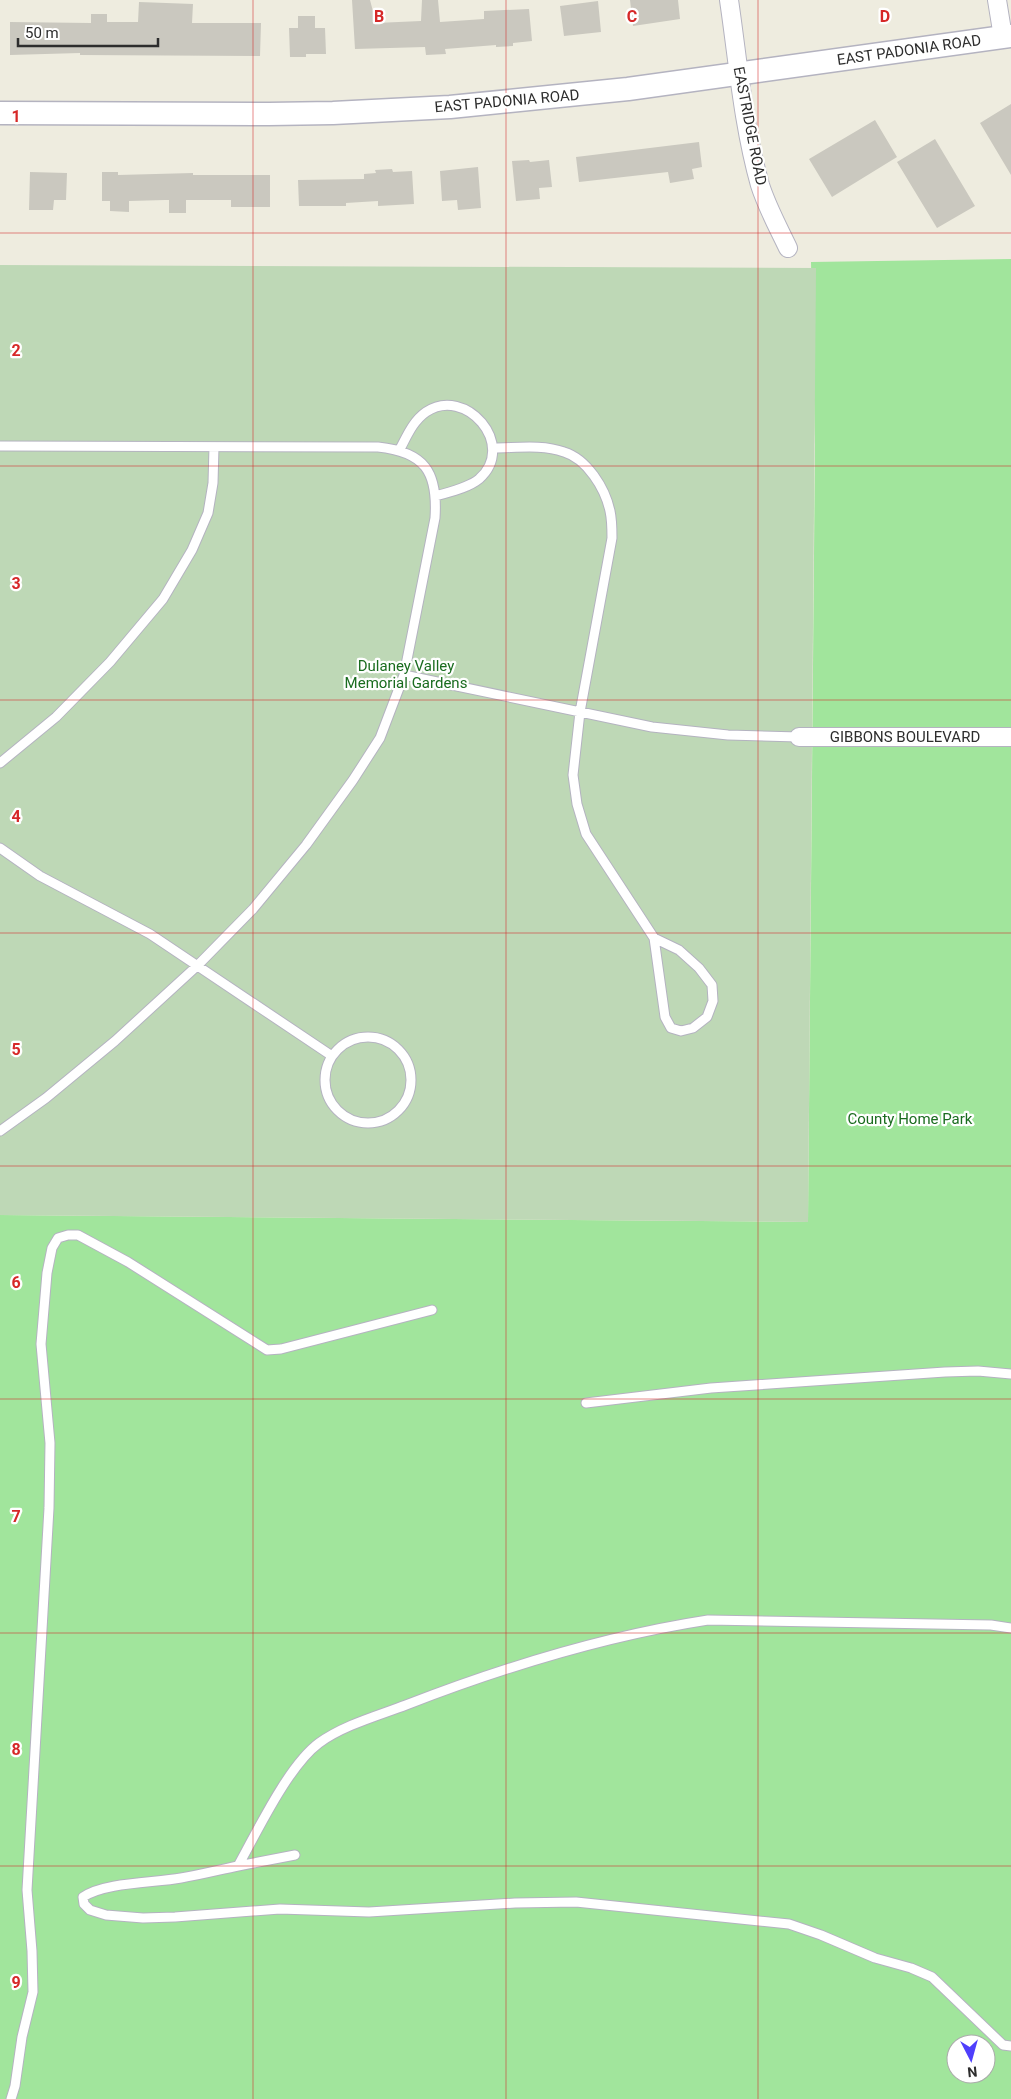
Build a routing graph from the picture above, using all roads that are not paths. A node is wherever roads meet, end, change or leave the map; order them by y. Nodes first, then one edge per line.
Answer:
1 (729, 0) edge
2 (997, 0) edge
3 (1007, 37) edge
4 (739, 74) junction
5 (0, 113) edge
6 (788, 248) dead end
7 (0, 446) edge
8 (214, 447) junction
9 (494, 448) junction
10 (400, 449) junction
11 (436, 496) junction
12 (404, 675) junction
13 (580, 712) junction
14 (799, 737) joint
15 (1011, 738) edge
16 (0, 763) edge
17 (0, 848) edge
18 (654, 938) junction
19 (198, 965) junction
20 (332, 1056) junction
21 (0, 1131) edge
22 (432, 1310) dead end
23 (1011, 1374) edge
24 (586, 1403) dead end
25 (1011, 1628) edge
26 (296, 1855) dead end
27 (238, 1866) junction
28 (1011, 2046) edge
29 (11, 2099) edge

1 - 4 street, EASTRIDGE ROAD
2 - 3 street
3 - 4 street, EAST PADONIA ROAD
4 - 5 street, EAST PADONIA ROAD
4 - 6 street, EASTRIDGE ROAD
7 - 8 lane
8 - 10 lane
8 - 16 lane
9 - 10 lane
9 - 11 lane
9 - 13 lane
10 - 11 lane
11 - 12 lane
12 - 13 lane
12 - 19 lane
13 - 14 lane
13 - 18 lane
14 - 15 street, GIBBONS BOULEVARD
17 - 19 lane
18 - 18 lane
19 - 20 lane
19 - 21 lane
20 - 20 lane
22 - 29 lane
23 - 24 lane
25 - 27 lane
26 - 27 lane
27 - 28 lane

